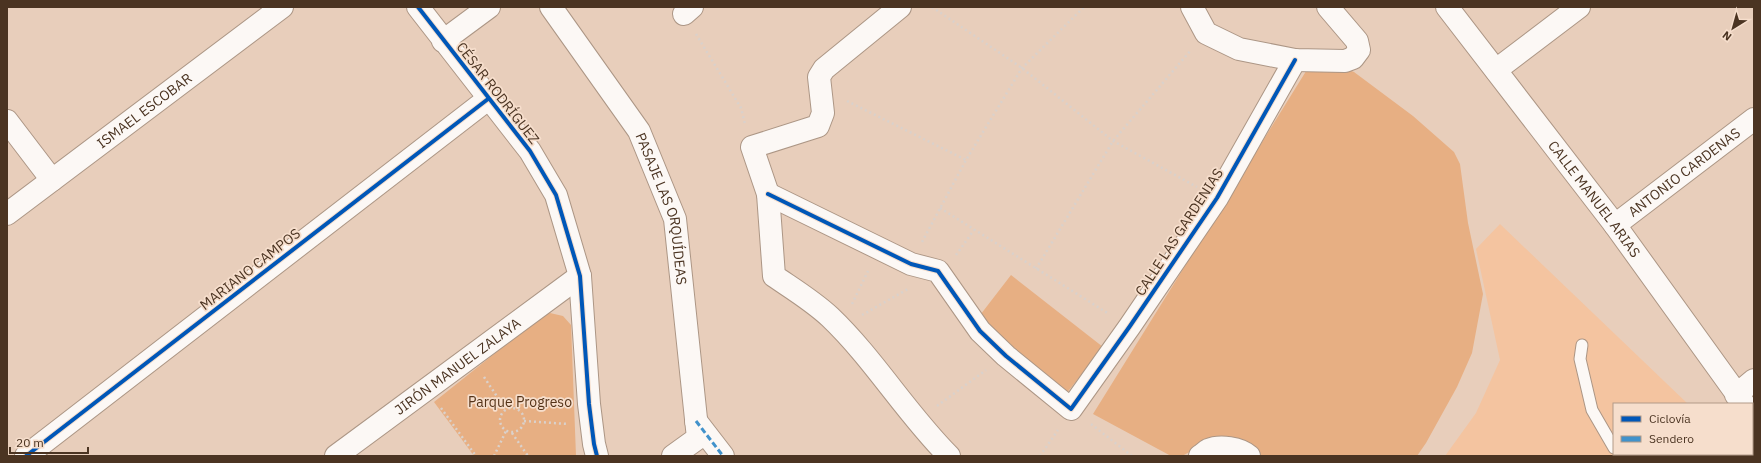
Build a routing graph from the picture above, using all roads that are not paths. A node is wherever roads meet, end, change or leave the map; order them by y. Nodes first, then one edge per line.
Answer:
1 (282, 7) edge
2 (418, 7) edge
3 (489, 7) edge
4 (552, 7) edge
5 (900, 7) edge
6 (1192, 7) edge
7 (1328, 7) edge
8 (1448, 7) edge
9 (1579, 7) edge
10 (443, 41) junction
11 (1295, 60) junction
12 (1496, 70) junction
13 (488, 98) junction
14 (1754, 119) edge
15 (7, 121) edge
16 (52, 180) junction
17 (768, 194) junction
18 (7, 214) edge
19 (1615, 226) junction
20 (580, 276) junction
21 (1582, 345) dead end
22 (1754, 380) edge
23 (1740, 399) edge
24 (697, 429) junction
25 (1613, 446) edge
26 (26, 456) edge
27 (336, 456) edge
28 (597, 456) edge
29 (673, 456) edge
30 (723, 456) edge
31 (948, 456) edge
32 (1200, 456) edge
33 (1249, 456) edge

1 - 16 street, ISMAEL ESCOBAR
2 - 10 street, CÉSAR RODRÍGUEZ
3 - 10 street
4 - 24 street, PASAJE LAS ORQUÍDEAS
5 - 17 street
6 - 11 street
7 - 11 street
8 - 12 street, CALLE MANUEL ARIAS
9 - 12 street
10 - 13 street, CÉSAR RODRÍGUEZ
11 - 17 street, CALLE LAS GARDENIAS
12 - 19 street, CALLE MANUEL ARIAS
13 - 20 street, CÉSAR RODRÍGUEZ
13 - 26 street, MARIANO CAMPOS
14 - 19 street, ANTONIO CARDENAS
15 - 16 street
16 - 18 street, ISMAEL ESCOBAR
17 - 31 street
19 - 23 street, CALLE MANUEL ARIAS
20 - 27 street, JIRÓN MANUEL ZALAYA
20 - 28 street, CÉSAR RODRÍGUEZ
21 - 25 lane
22 - 23 street
24 - 29 street
24 - 30 street
32 - 33 street

